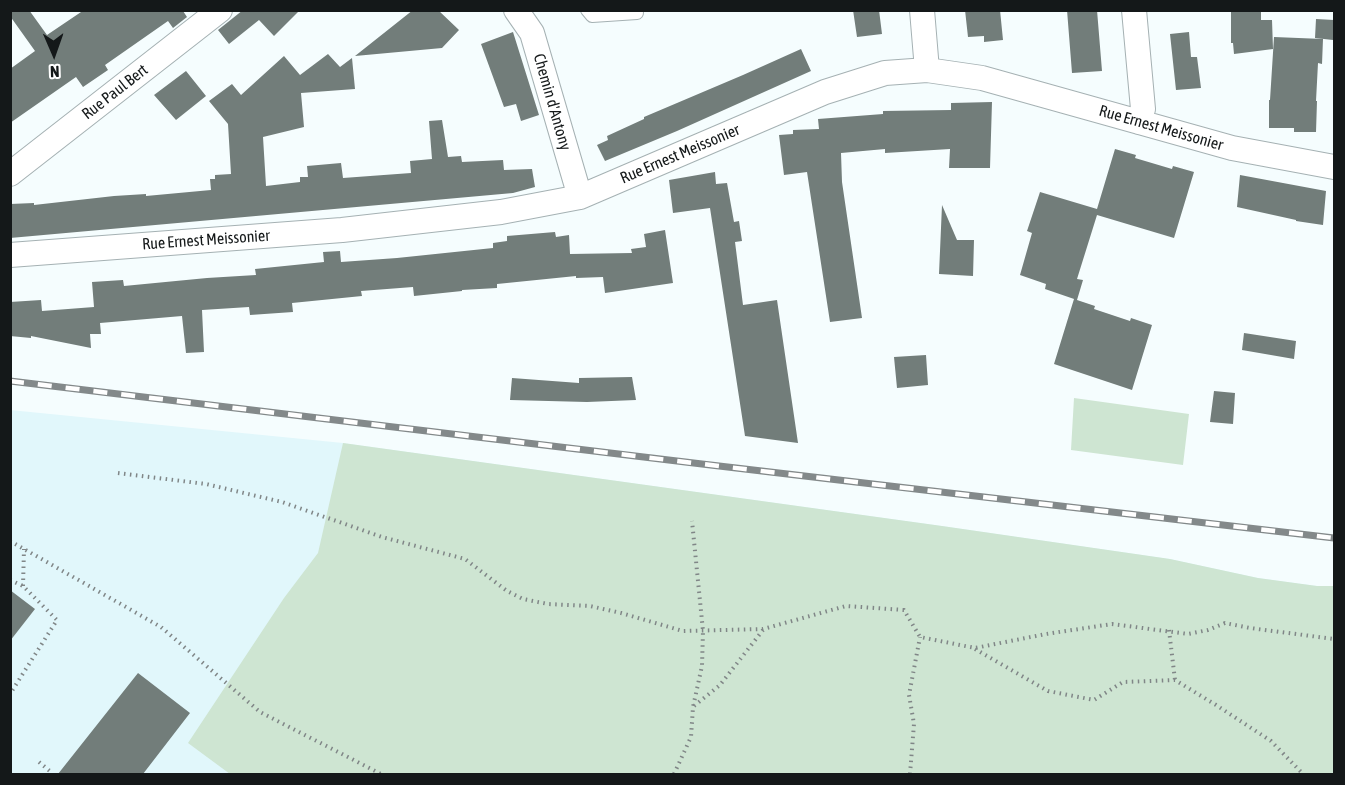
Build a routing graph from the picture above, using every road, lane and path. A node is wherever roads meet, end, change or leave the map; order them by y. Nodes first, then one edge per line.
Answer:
1 (220, 10) edge
2 (587, 10) edge
3 (922, 10) edge
4 (1134, 10) edge
5 (637, 13) dead end
6 (523, 14) edge
7 (927, 70) junction
8 (1139, 122) junction
9 (1335, 167) edge
10 (10, 174) edge
11 (580, 197) junction
12 (10, 255) edge
13 (118, 473) dead end
14 (692, 521) dead end
15 (10, 541) edge
16 (24, 549) junction
17 (10, 580) edge
18 (23, 586) junction
19 (763, 629) junction
20 (1169, 630) junction
21 (703, 631) junction
22 (921, 637) junction
23 (1335, 639) edge
24 (975, 648) junction
25 (1175, 680) junction
26 (10, 694) edge
27 (693, 707) junction
28 (39, 762) dead end
29 (51, 772) dead end
30 (381, 774) edge
31 (674, 774) edge
32 (910, 774) edge
33 (1303, 774) edge

1 - 10 street, Rue Paul Bert
2 - 5 lane
3 - 7 street
4 - 8 street
6 - 11 street, Chemin d'Antony
7 - 8 street, Rue Ernest Meissonier
7 - 11 street, Rue Ernest Meissonier
8 - 9 street, Rue Ernest Meissonier
11 - 12 street, Rue Ernest Meissonier
13 - 21 path
14 - 21 path
15 - 16 path
16 - 18 path
16 - 30 path
17 - 18 path
18 - 26 path
19 - 21 path
19 - 22 path
19 - 27 path
20 - 23 path
20 - 24 path
20 - 25 path
21 - 27 path
22 - 24 path
22 - 32 path
24 - 25 path
25 - 33 path
27 - 31 path
28 - 29 path

